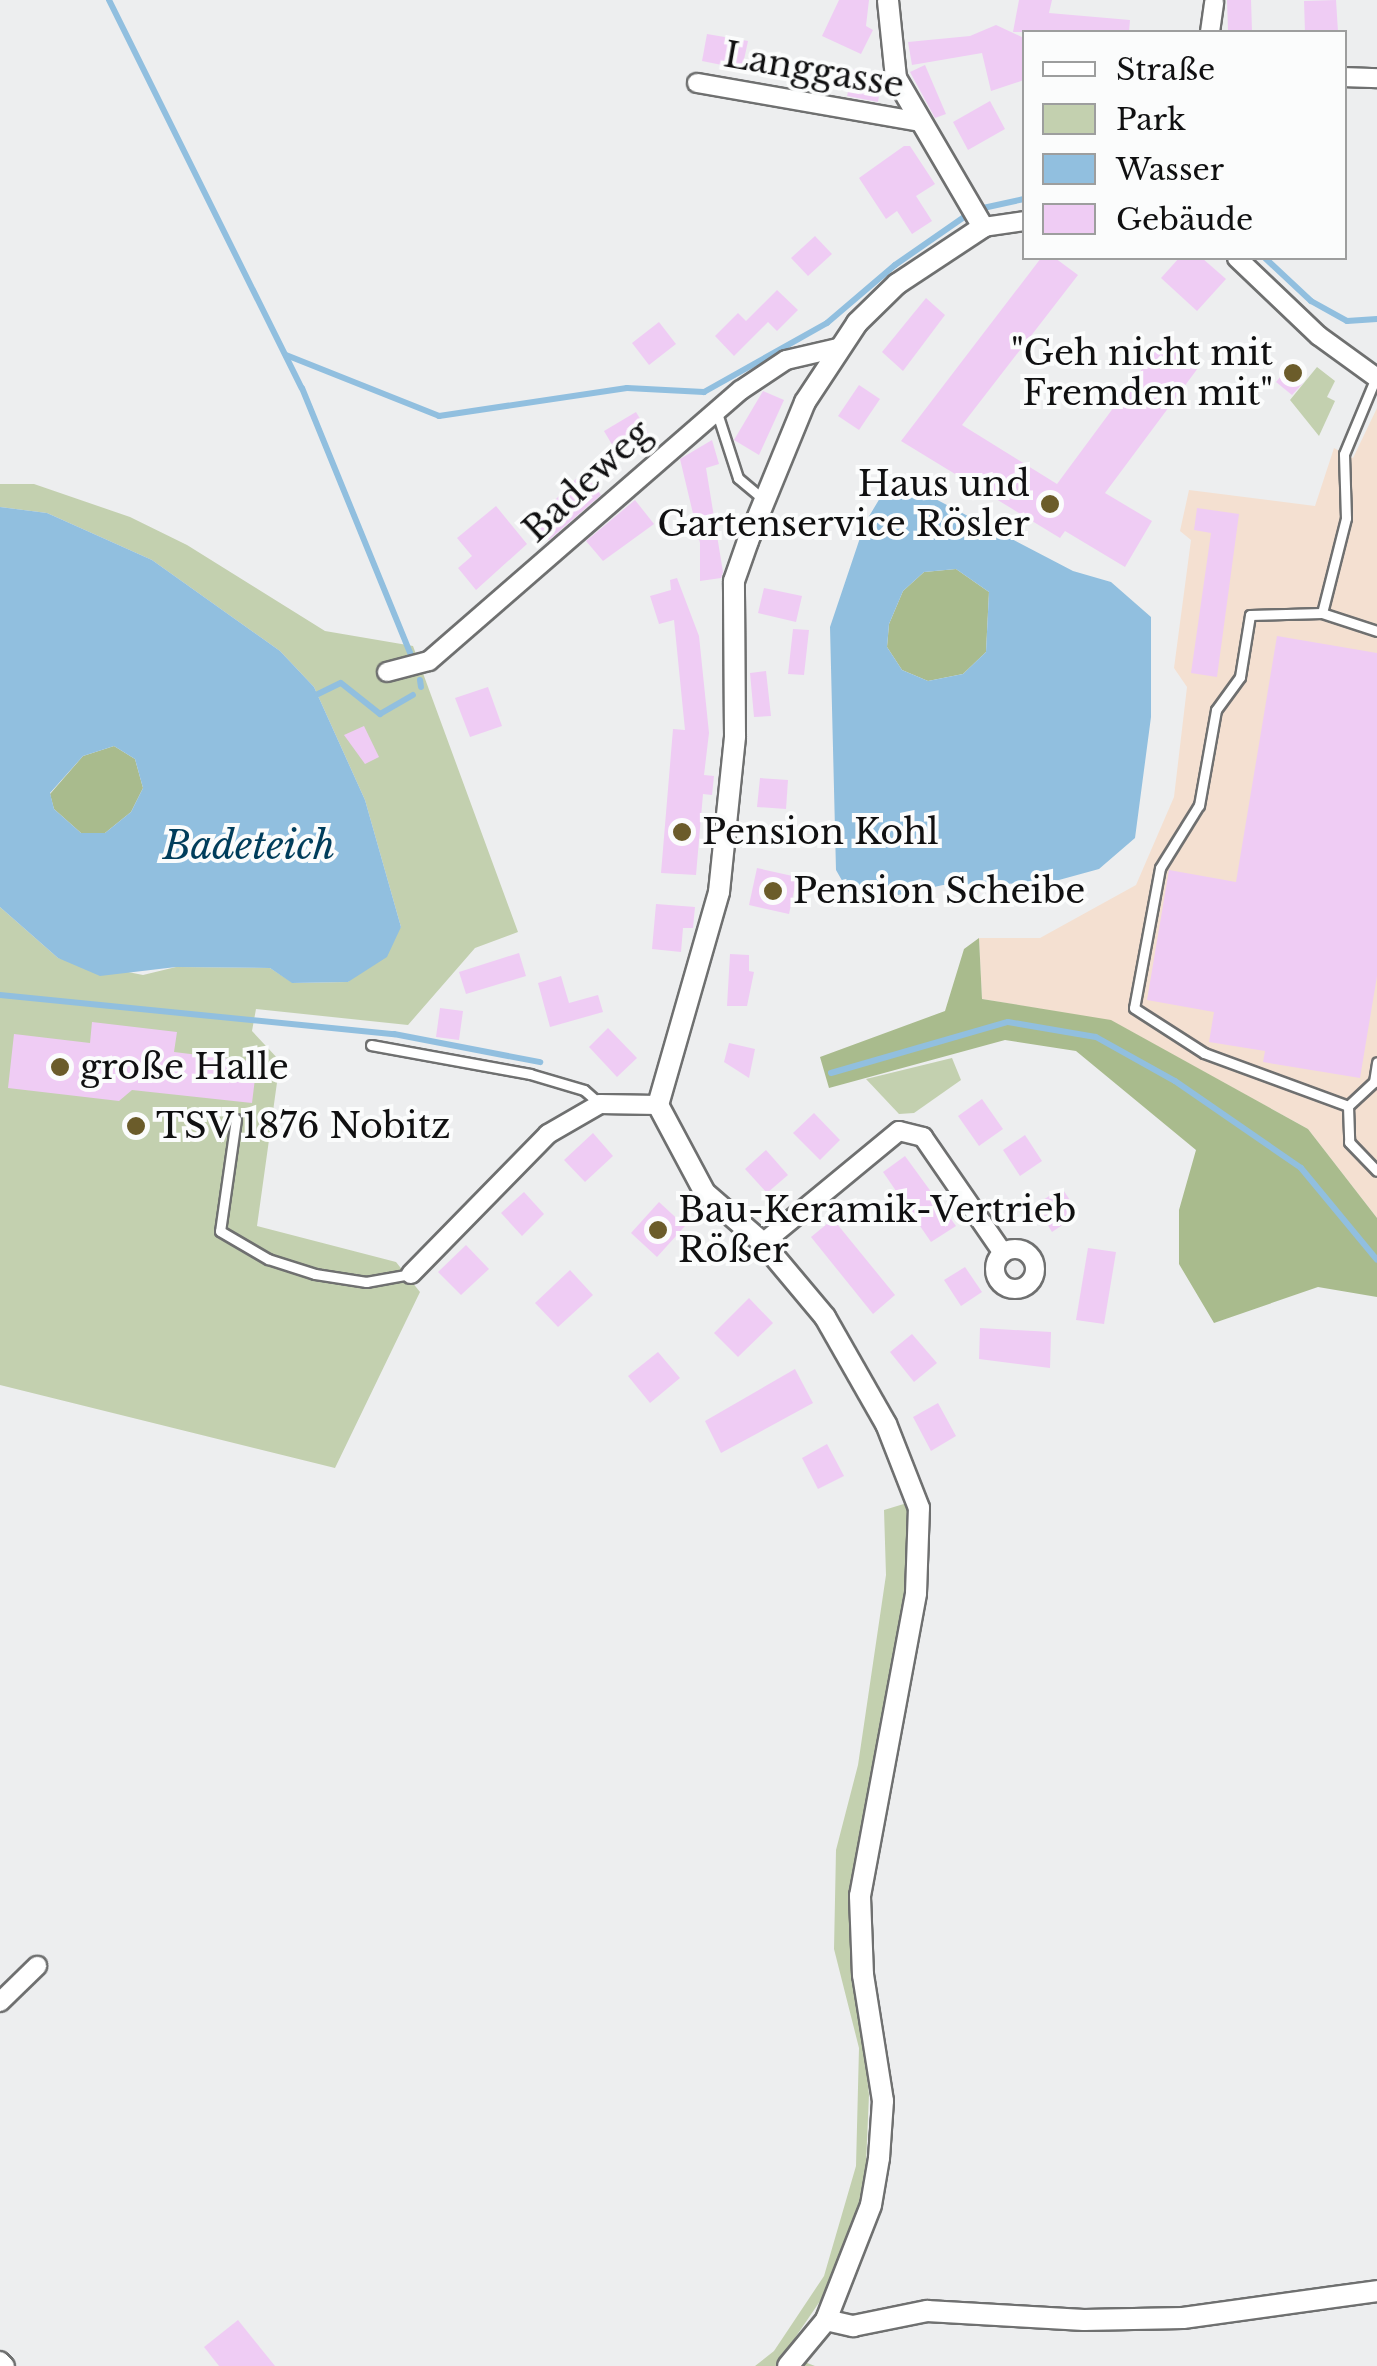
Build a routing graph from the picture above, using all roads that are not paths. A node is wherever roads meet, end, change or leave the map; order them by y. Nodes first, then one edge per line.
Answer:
1 (888, 0) edge
2 (1214, 2) dead end
3 (1210, 30) edge
4 (1347, 77) edge
5 (1377, 78) edge
6 (698, 83) dead end
7 (920, 122) junction
8 (978, 216) junction
9 (1022, 221) edge
10 (1239, 260) edge
11 (838, 348) junction
12 (1376, 377) edge
13 (716, 410) junction
14 (764, 500) junction
15 (1322, 613) junction
16 (1377, 630) edge
17 (387, 672) dead end
18 (370, 1045) dead end
19 (1377, 1062) edge
20 (600, 1104) junction
21 (658, 1106) junction
22 (1348, 1106) junction
23 (236, 1119) dead end
24 (1377, 1171) edge
25 (763, 1243) junction
26 (1004, 1253) dead end
27 (411, 1274) joint
28 (37, 1966) dead end
29 (0, 2002) edge
30 (1377, 2291) edge
31 (826, 2320) junction
32 (788, 2366) edge

1 - 7 street, Langgasse
2 - 3 street
4 - 5 street
6 - 7 street, Langgasse
7 - 8 street, Langgasse
8 - 9 street
8 - 11 street
10 - 12 street
11 - 13 street, Badeweg
11 - 14 street
12 - 15 lane
13 - 14 lane
13 - 17 street, Badeweg
14 - 21 street
15 - 16 lane
15 - 22 lane
18 - 20 lane
19 - 22 lane
20 - 21 street
20 - 27 street
21 - 25 street
22 - 24 lane
23 - 27 lane
25 - 26 street
25 - 31 street
28 - 29 street
30 - 31 street
31 - 32 street

